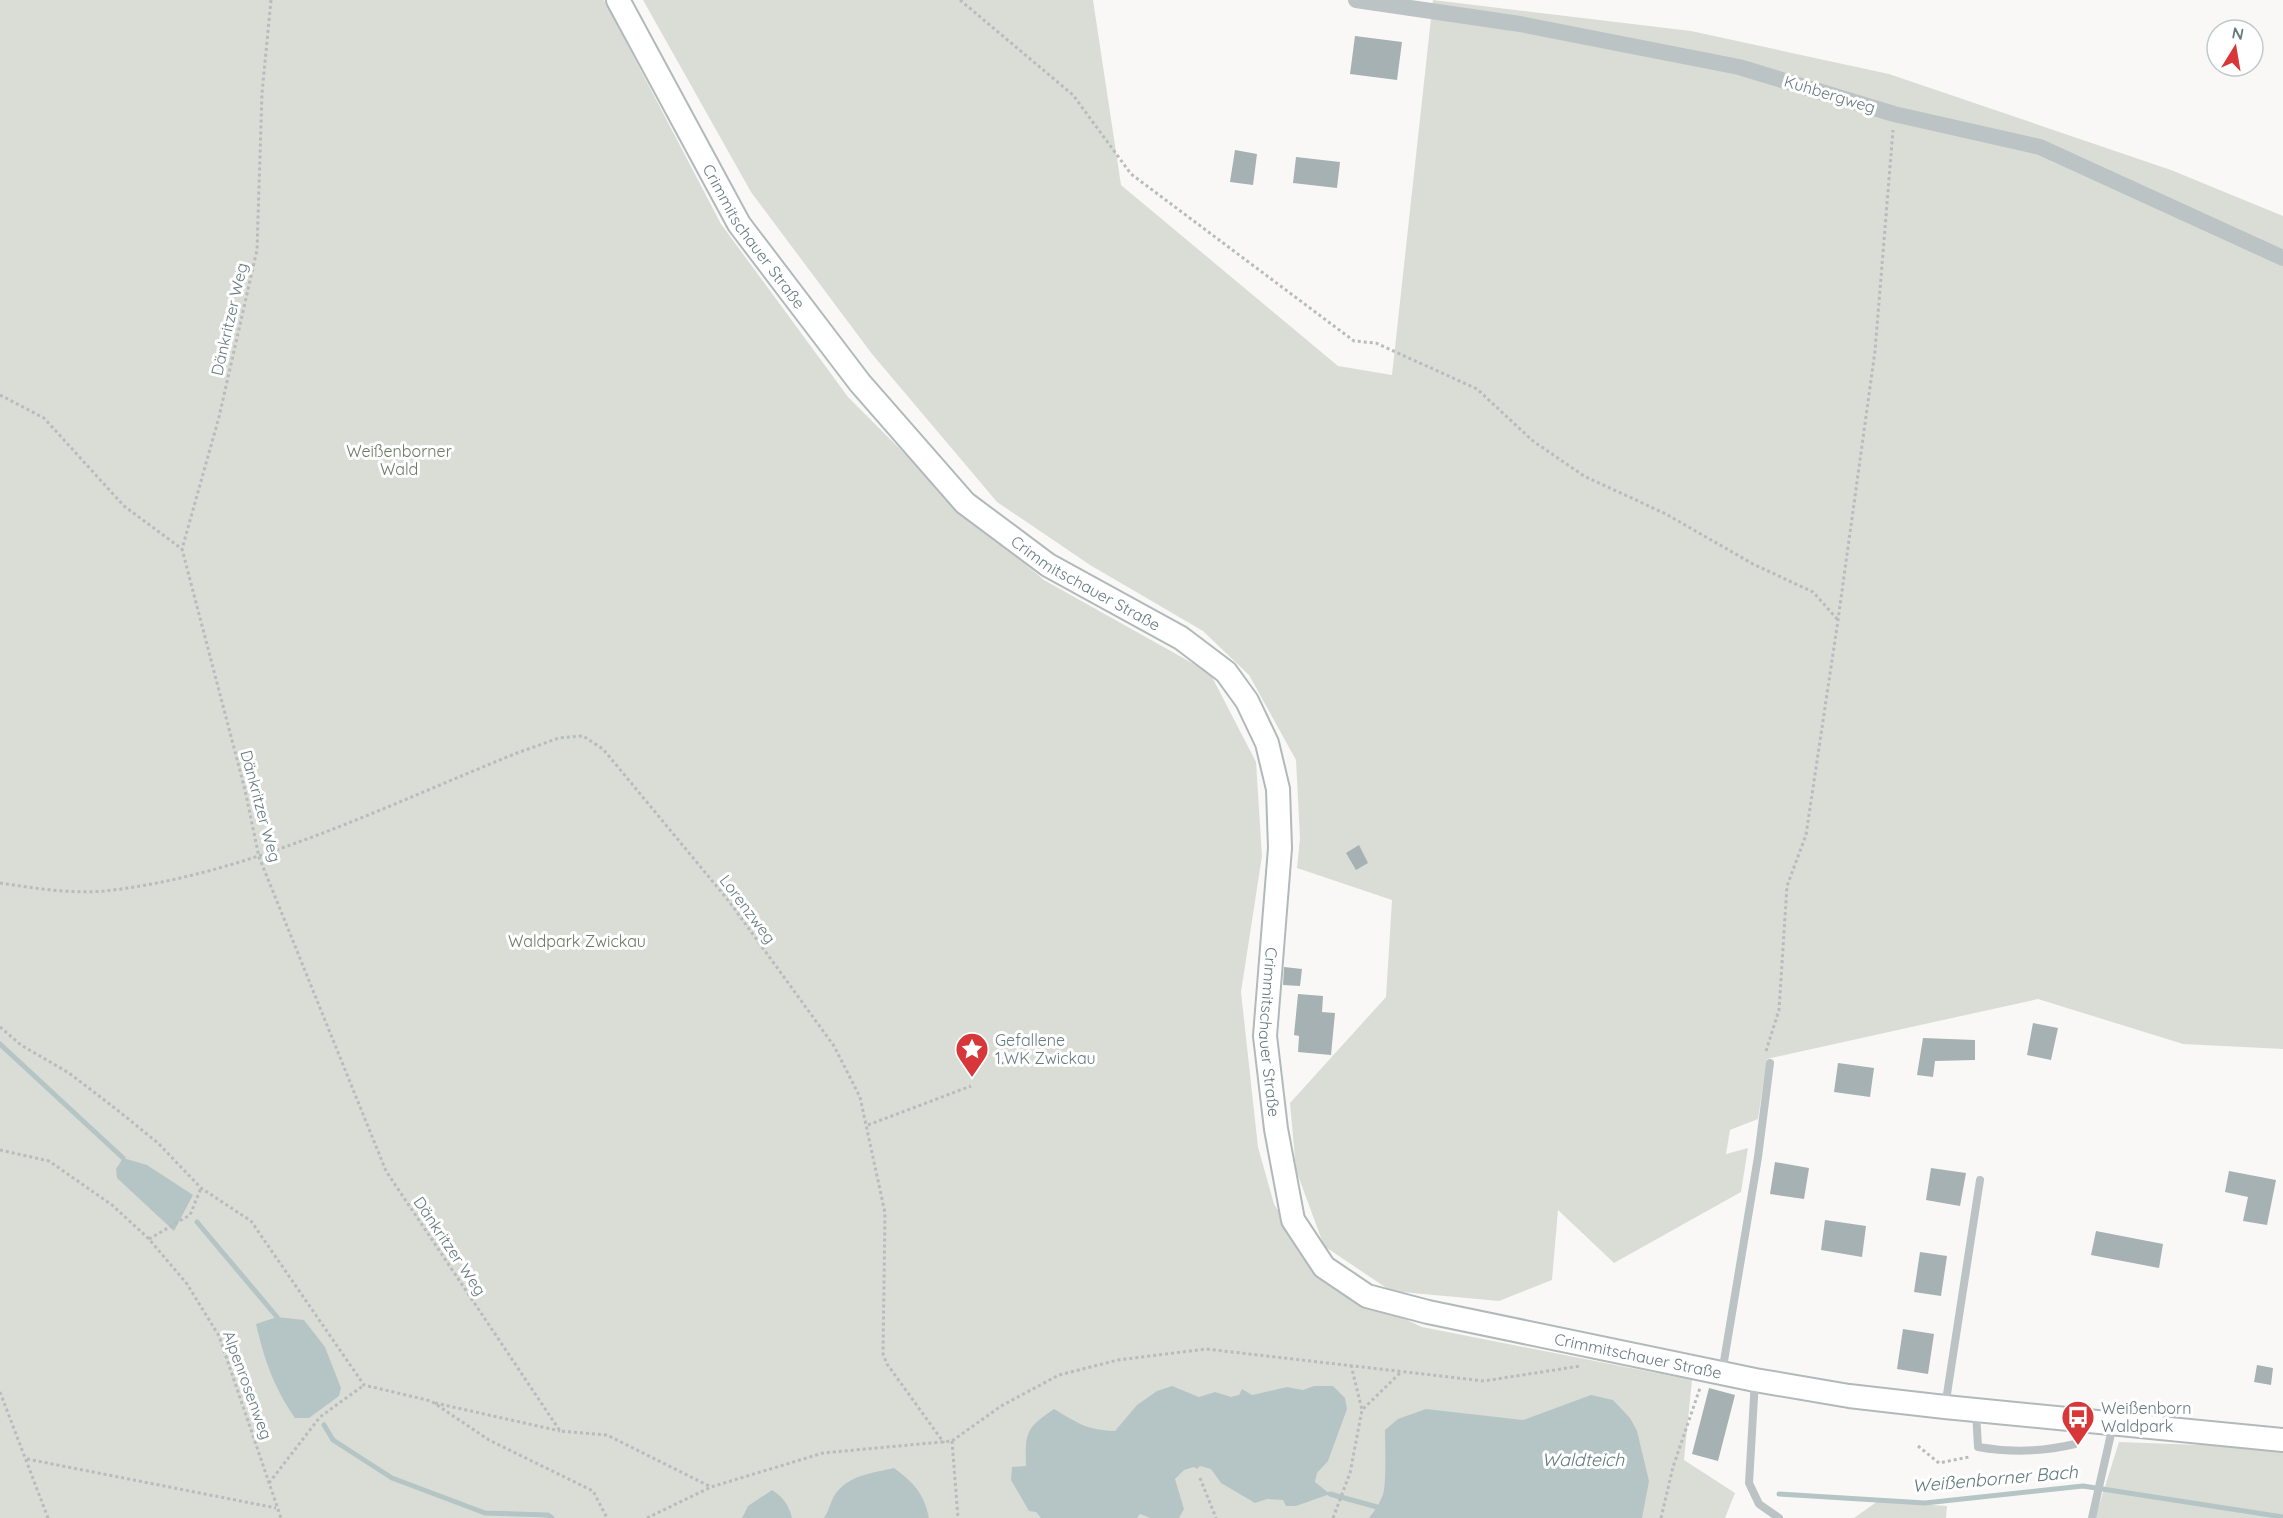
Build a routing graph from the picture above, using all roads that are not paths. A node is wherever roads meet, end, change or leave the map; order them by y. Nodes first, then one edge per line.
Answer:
1 (618, 0) edge
2 (1356, 0) edge
3 (2283, 258) edge
4 (1767, 1060) road end
5 (1980, 1180) dead end
6 (1714, 1372) junction
7 (1755, 1380) junction
8 (1945, 1407) junction
9 (1976, 1411) junction
10 (2090, 1420) junction
11 (2113, 1423) junction
12 (2283, 1440) edge
13 (1779, 1518) edge
14 (2092, 1518) edge

1 - 6 main road, Crimmitschauer Straße
2 - 3 street, Kuhbergweg
4 - 6 lane
5 - 8 lane
6 - 7 main road, Crimmitschauer Straße
7 - 8 main road, Crimmitschauer Straße
7 - 13 lane
8 - 9 main road, Crimmitschauer Straße
9 - 10 main road, Crimmitschauer Straße
9 - 10 lane
10 - 11 main road, Crimmitschauer Straße
11 - 12 main road, Crimmitschauer Straße
11 - 14 lane

